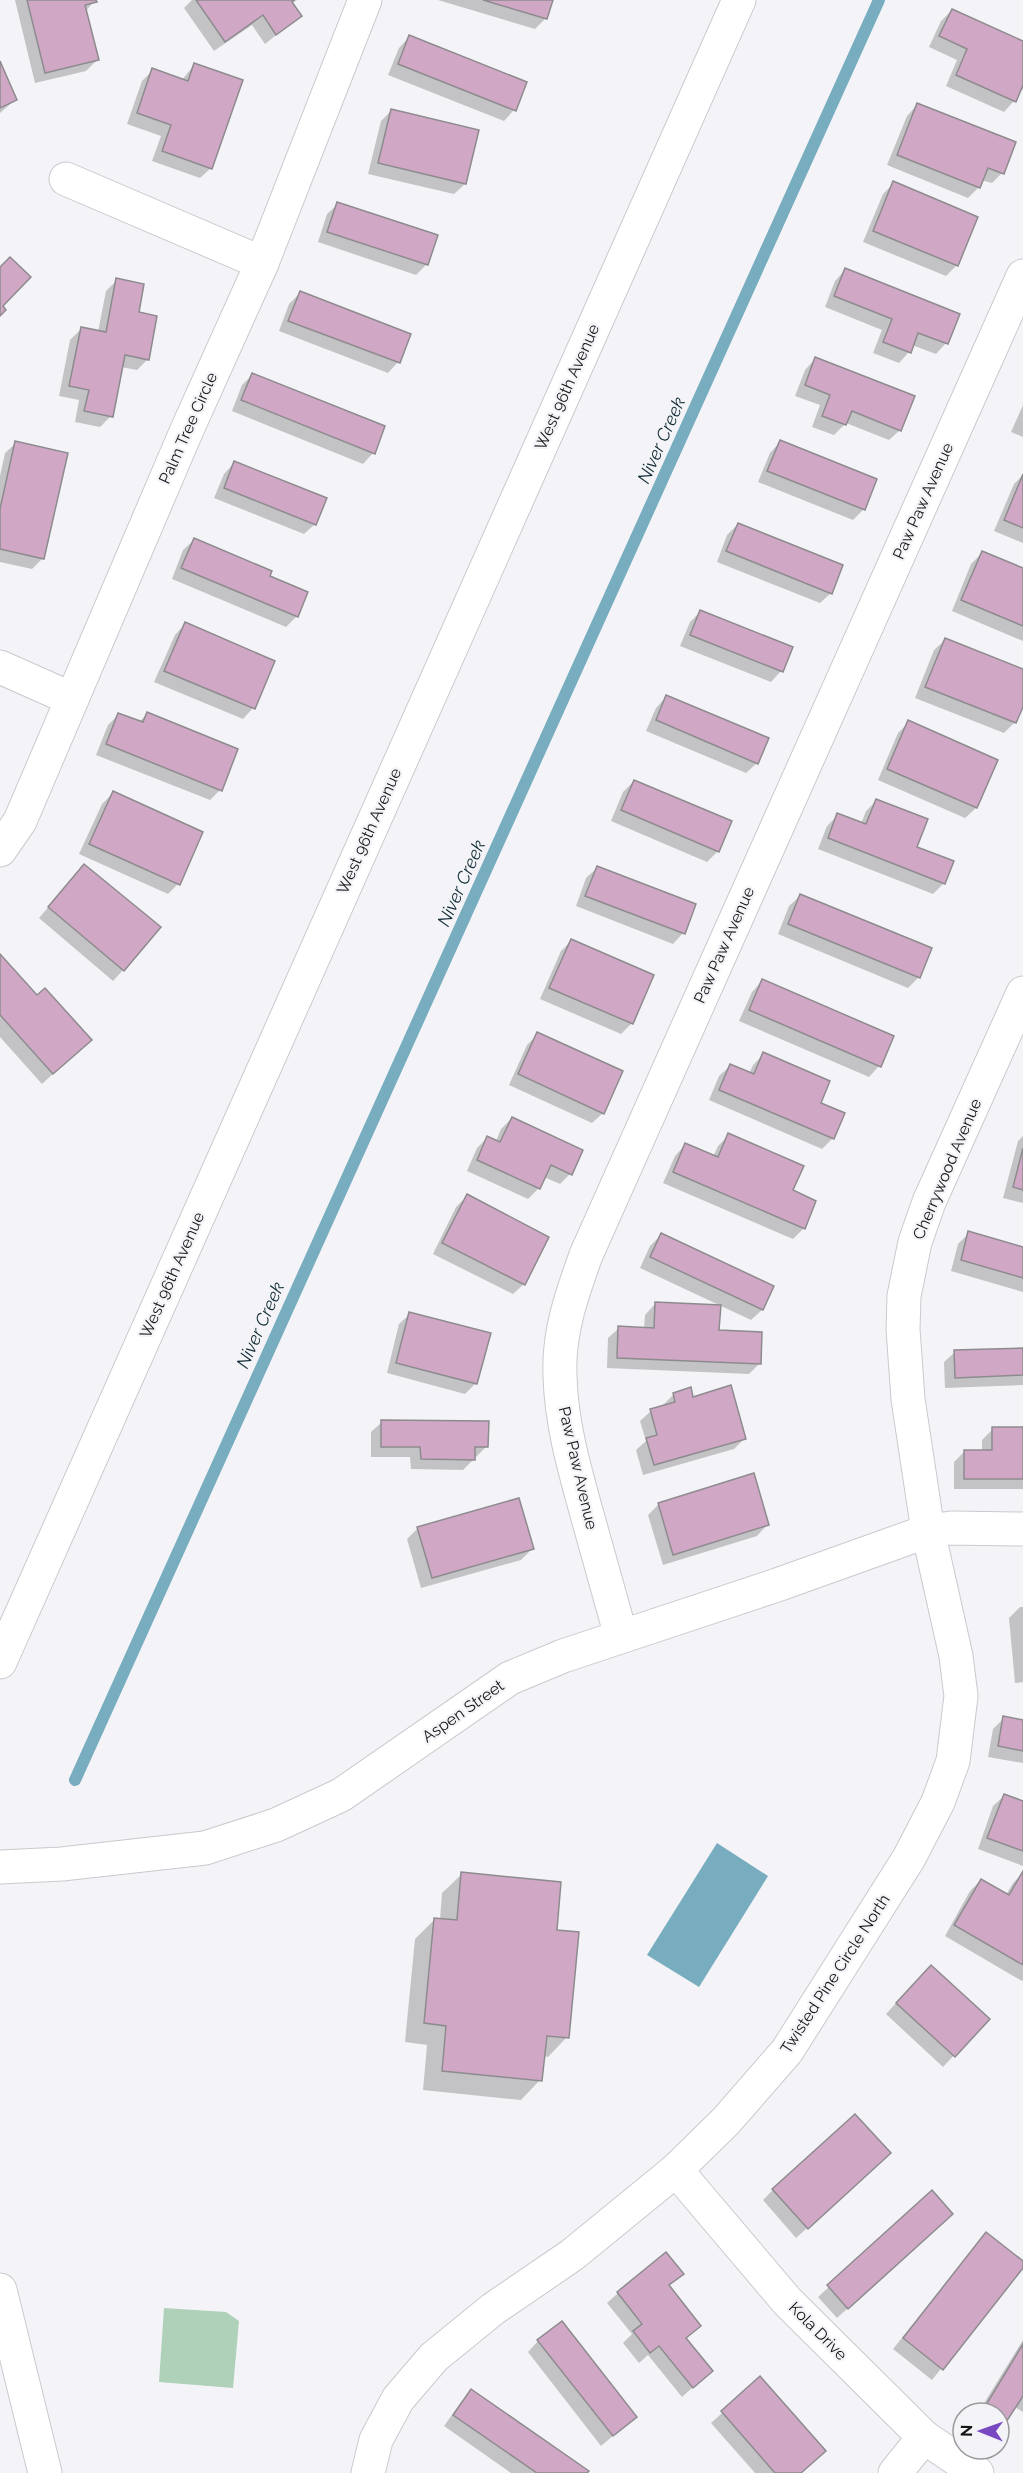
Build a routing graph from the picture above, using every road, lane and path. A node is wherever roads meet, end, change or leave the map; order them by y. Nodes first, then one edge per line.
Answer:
1 (365, 0) edge
2 (739, 0) edge
3 (66, 180) dead end
4 (262, 263) junction
5 (1023, 276) edge
6 (0, 667) edge
7 (72, 699) junction
8 (0, 850) edge
9 (1022, 1000) edge
10 (1023, 1529) edge
11 (928, 1531) junction
12 (621, 1636) junction
13 (0, 1662) edge
14 (0, 1867) edge
15 (676, 2170) junction
16 (0, 2290) edge
17 (924, 2437) junction
18 (45, 2473) edge
19 (368, 2473) edge
20 (895, 2473) edge
21 (977, 2473) edge

1 - 4 street, Palm Tree Circle
2 - 13 street, West 96th Avenue
3 - 4 street
4 - 7 street, Palm Tree Circle
5 - 12 street, Paw Paw Avenue
6 - 7 street
7 - 8 street, Palm Tree Circle
9 - 11 street, Cherrywood Avenue
10 - 11 street, Aspen Street
11 - 12 street, Aspen Street
11 - 15 street, Twisted Pine Circle North
12 - 14 street, Aspen Street
15 - 17 street, Kola Drive
15 - 19 street, Twisted Pine Circle North
16 - 18 street
17 - 20 street
17 - 21 street, Kola Drive

